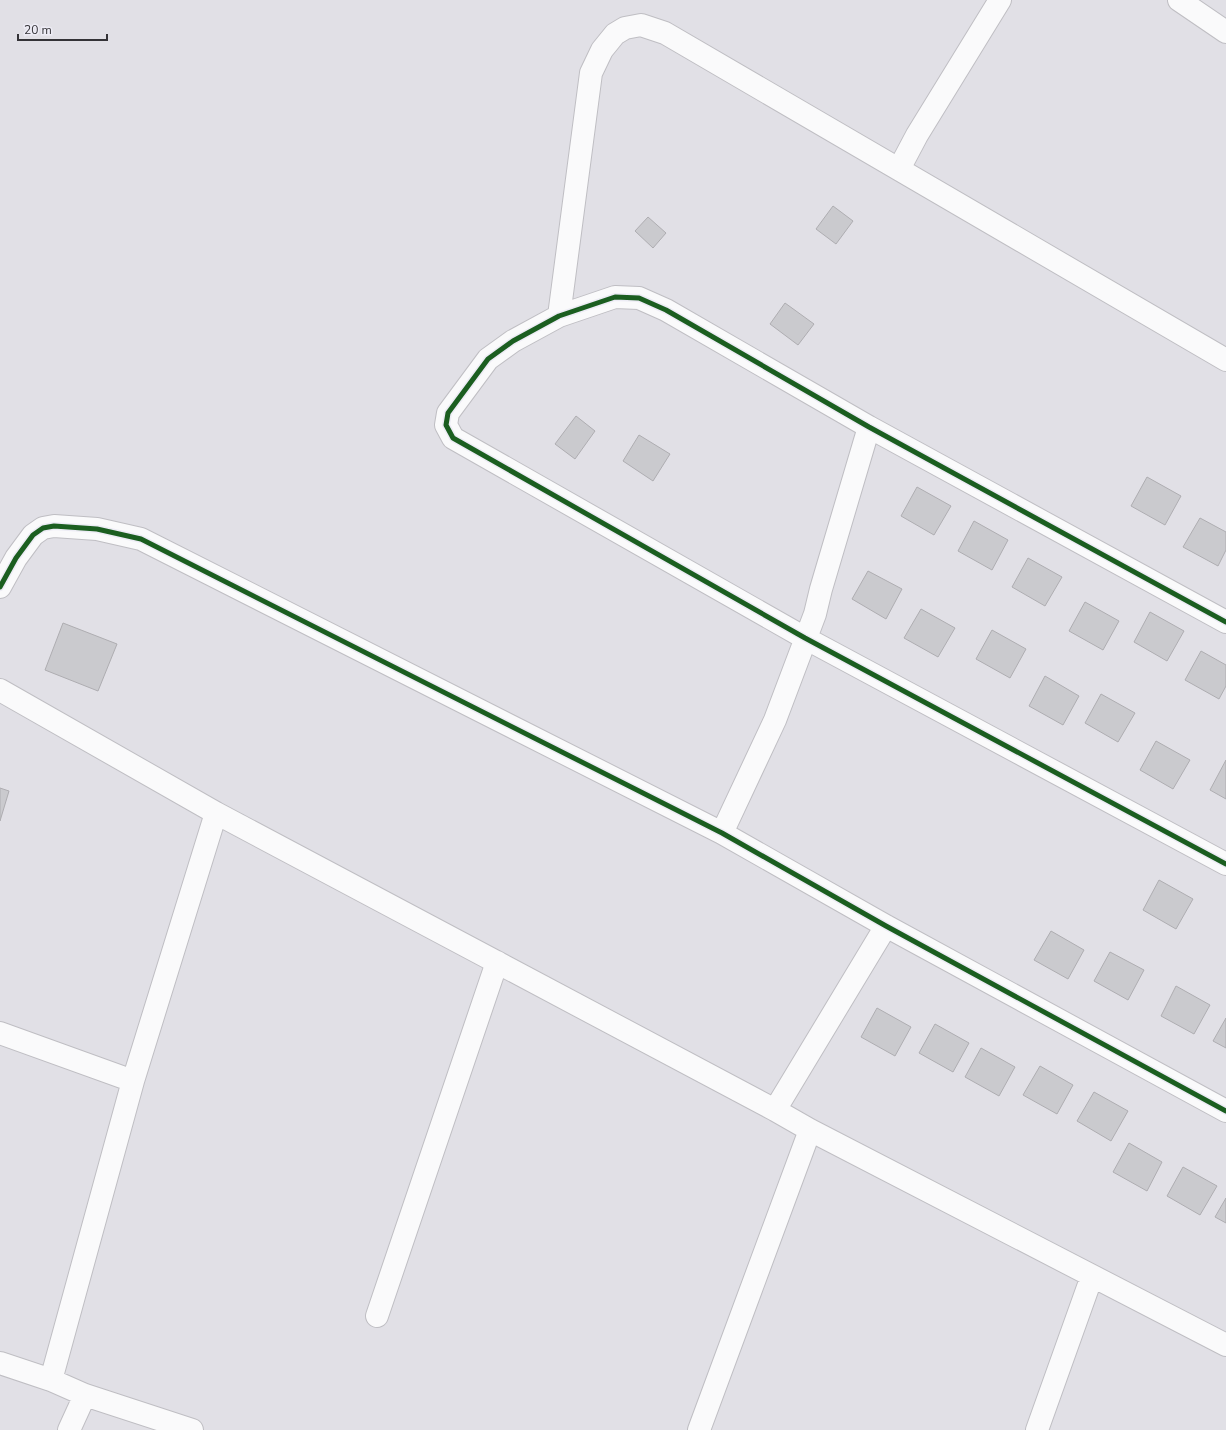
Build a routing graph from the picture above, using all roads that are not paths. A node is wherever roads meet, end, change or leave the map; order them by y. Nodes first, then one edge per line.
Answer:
1 (1000, 0) edge
2 (1179, 0) edge
3 (1226, 32) edge
4 (899, 169) junction
5 (559, 316) junction
6 (1226, 360) edge
7 (869, 427) junction
8 (0, 588) edge
9 (1226, 622) edge
10 (805, 638) junction
11 (0, 690) edge
12 (216, 813) junction
13 (722, 833) junction
14 (1226, 864) edge
15 (886, 926) junction
16 (497, 962) junction
17 (0, 1033) edge
18 (133, 1081) junction
19 (776, 1110) junction
20 (1226, 1111) edge
21 (810, 1130) junction
22 (1092, 1276) junction
23 (377, 1316) dead end
24 (1226, 1345) edge
25 (0, 1363) edge
26 (51, 1380) junction
27 (85, 1395) junction
28 (69, 1430) edge
29 (192, 1430) edge
30 (699, 1430) edge
31 (1037, 1430) edge

1 - 4 street
2 - 3 street
4 - 5 street
4 - 6 street
5 - 7 street
5 - 10 street
7 - 9 street
7 - 10 street
8 - 13 street
10 - 13 street
10 - 14 street
11 - 12 street
12 - 16 street
12 - 18 street
13 - 15 street
15 - 19 street
15 - 20 street
16 - 19 street
16 - 23 street
17 - 18 street
18 - 26 street
19 - 21 street
21 - 22 street
21 - 30 street
22 - 24 street
22 - 31 street
25 - 26 street
26 - 27 street
27 - 28 street
27 - 29 street

